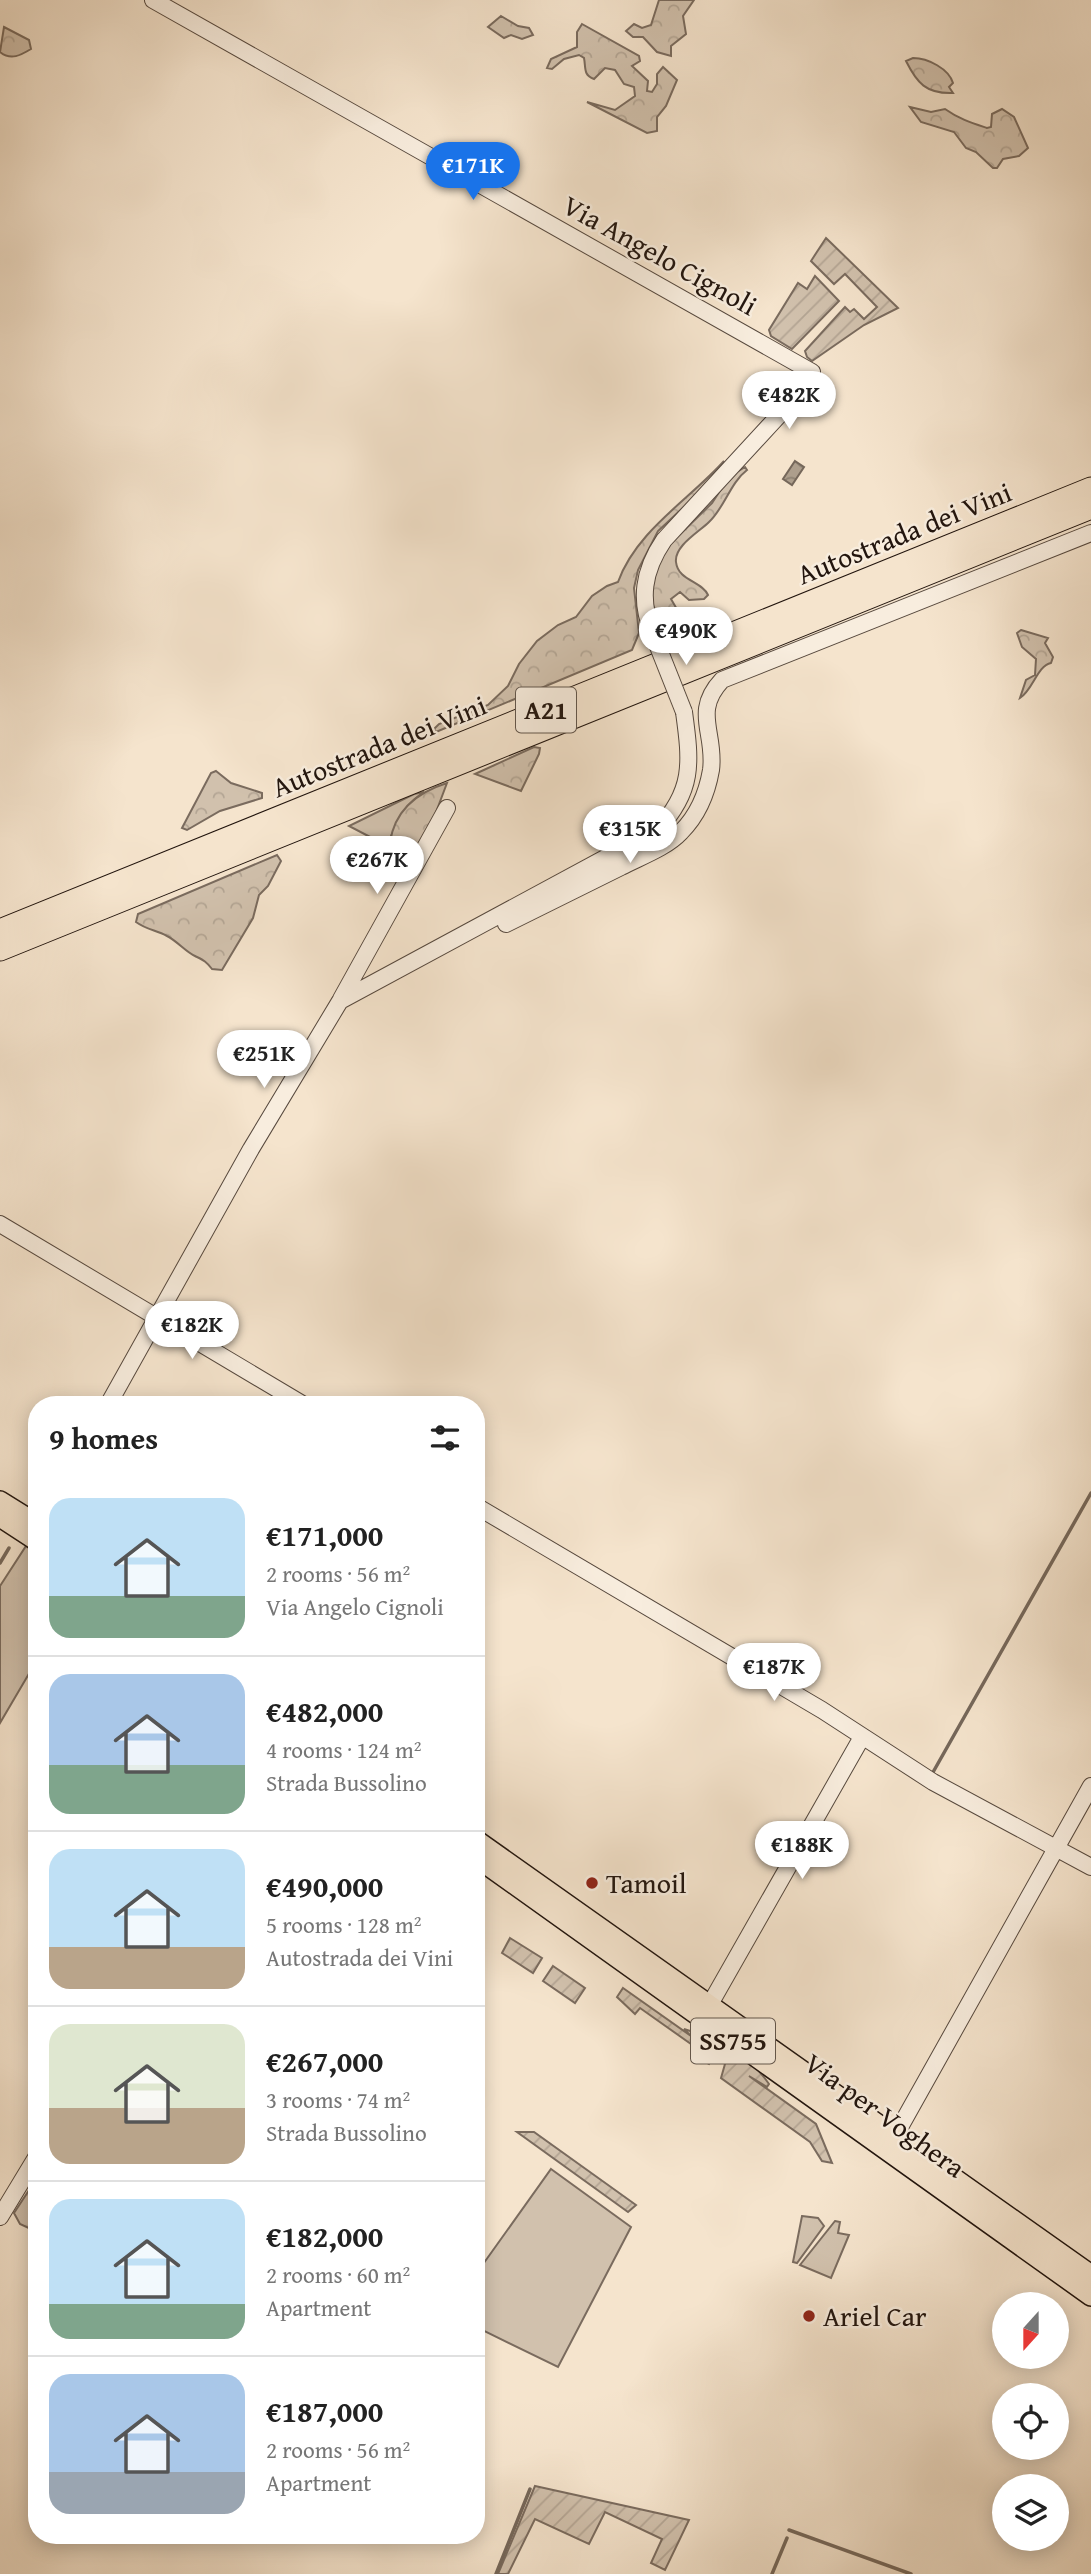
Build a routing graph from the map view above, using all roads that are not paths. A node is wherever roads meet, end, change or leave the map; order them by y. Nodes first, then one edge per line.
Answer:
1 (153, 0) edge
2 (1091, 489) edge
3 (1091, 507) edge
4 (1091, 533) edge
5 (447, 808) dead end
6 (0, 931) edge
7 (454, 942) junction
8 (0, 948) edge
9 (340, 1001) junction
10 (0, 1224) edge
11 (156, 1319) junction
12 (112, 1396) edge
13 (289, 1396) edge
14 (0, 1501) edge
15 (485, 1511) edge
16 (0, 1517) edge
17 (28, 1526) edge
18 (28, 1528) edge
19 (862, 1737) junction
20 (1091, 1786) edge
21 (485, 1846) edge
22 (1057, 1848) junction
23 (485, 1863) edge
24 (1091, 1867) edge
25 (709, 2006) junction
26 (895, 2136) junction
27 (28, 2172) edge
28 (1, 2218) edge
29 (1091, 2275) edge
30 (1091, 2296) edge

1 - 7 street, Via Angelo Cignoli, bridge
2 - 6 highway, Autostrada dei Vini / A21
3 - 8 highway, Autostrada dei Vini / A21
4 - 7 street
5 - 9 street
7 - 9 street
9 - 11 street
10 - 11 street
11 - 12 street
11 - 13 street
14 - 17 main road
15 - 19 street
16 - 18 main road
19 - 22 street
19 - 25 street
20 - 22 street
21 - 25 main road, Via per Voghera / SS755
22 - 24 street
22 - 26 street
23 - 30 main road, Via per Voghera / SS755
25 - 26 main road, Via per Voghera / SS755
26 - 29 main road, Via per Voghera / SS755
27 - 28 street

